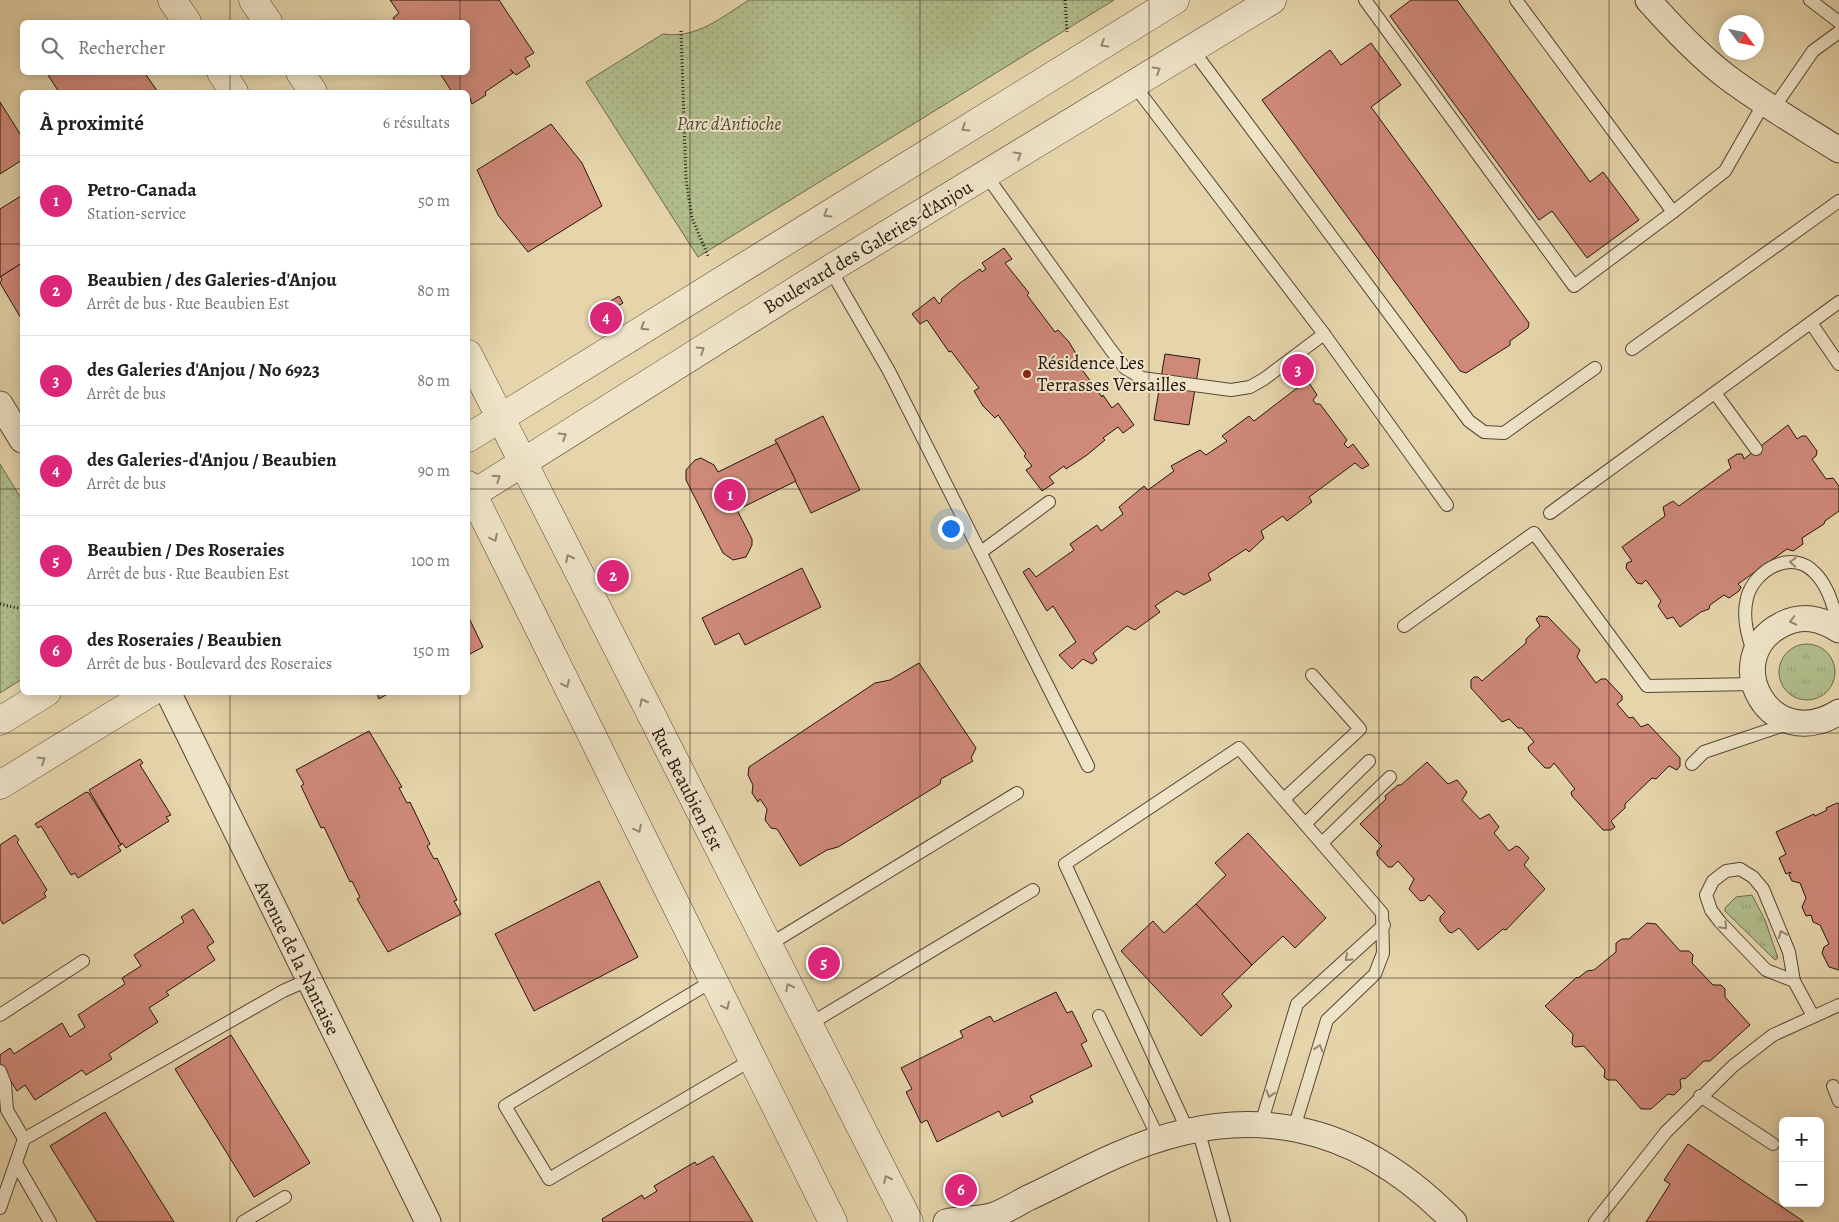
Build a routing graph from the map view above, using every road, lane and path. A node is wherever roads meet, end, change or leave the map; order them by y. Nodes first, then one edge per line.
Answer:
1 (172, 0) edge
2 (253, 0) edge
3 (1064, 0) edge
4 (1176, 0) edge
5 (1272, 0) edge
6 (1365, 0) edge
7 (1516, 0) edge
8 (1648, 0) edge
9 (1810, 0) edge
10 (186, 20) edge
11 (267, 20) edge
12 (1839, 22) edge
13 (681, 31) dead end
14 (1839, 32) edge
15 (1067, 35) dead end
16 (1192, 49) junction
17 (223, 75) edge
18 (302, 75) edge
19 (1134, 84) junction
20 (233, 90) edge
21 (311, 90) edge
22 (1768, 106) junction
23 (1839, 150) edge
24 (986, 175) junction
25 (1839, 201) edge
26 (1673, 212) junction
27 (708, 256) dead end
28 (830, 269) junction
29 (1839, 302) edge
30 (1810, 322) junction
31 (1324, 334) junction
32 (1632, 349) dead end
33 (470, 358) edge
34 (1839, 364) edge
35 (1595, 368) dead end
36 (1715, 393) junction
37 (0, 404) edge
38 (500, 417) junction
39 (20, 437) edge
40 (470, 437) edge
41 (1756, 449) dead end
42 (522, 462) junction
43 (470, 491) edge
44 (470, 494) edge
45 (1049, 502) dead end
46 (1447, 505) dead end
47 (1550, 512) dead end
48 (981, 552) junction
49 (0, 604) edge
50 (20, 609) edge
51 (1839, 625) edge
52 (1404, 626) dead end
53 (1839, 630) edge
54 (1754, 657) junction
55 (1312, 675) dead end
56 (1755, 684) junction
57 (42, 695) edge
58 (146, 695) edge
59 (169, 695) edge
60 (1839, 712) edge
61 (0, 720) edge
62 (1792, 722) junction
63 (1369, 760) dead end
64 (1692, 764) dead end
65 (1088, 766) dead end
66 (1390, 777) dead end
67 (0, 785) edge
68 (1017, 793) dead end
69 (1284, 799) junction
70 (1305, 824) junction
71 (1322, 843) junction
72 (1033, 890) dead end
73 (1384, 925) junction
74 (768, 946) junction
75 (83, 961) dead end
76 (308, 980) junction
77 (714, 980) junction
78 (1794, 981) junction
79 (1839, 1004) edge
80 (0, 1015) edge
81 (1099, 1016) dead end
82 (1813, 1016) junction
83 (808, 1025) junction
84 (753, 1059) junction
85 (0, 1072) edge
86 (1832, 1086) dead end
87 (1700, 1096) junction
88 (1839, 1101) edge
89 (1261, 1124) junction
90 (1294, 1128) junction
91 (1193, 1130) junction
92 (1159, 1138) junction
93 (24, 1140) junction
94 (1773, 1144) dead end
95 (16, 1163) junction
96 (284, 1197) dead end
97 (0, 1208) edge
98 (991, 1218) edge
99 (50, 1222) edge
100 (243, 1222) edge
101 (428, 1222) edge
102 (833, 1222) edge
103 (909, 1222) edge
104 (946, 1222) edge
105 (1224, 1222) edge
106 (1454, 1222) edge
107 (1595, 1222) edge

1 - 10 street
2 - 11 street
3 - 15 path
4 -> 38 street
5 - 16 street, Boulevard des Galeries-d'Anjou
6 - 26 lane
7 - 26 lane
8 - 22 street
9 - 12 lane
13 - 27 path
14 - 22 lane
19 -> 16 street, Boulevard des Galeries-d'Anjou
16 - 35 lane
17 - 20 street
18 - 21 street
24 -> 19 street, Boulevard des Galeries-d'Anjou
19 - 31 lane
22 - 23 street
22 - 26 lane
24 - 28 street, Boulevard des Galeries-d'Anjou
24 - 31 lane
25 - 32 lane
42 -> 28 street, Boulevard des Galeries-d'Anjou
28 - 48 lane
29 - 30 lane
30 - 34 lane
30 - 36 lane
31 - 46 lane
33 - 38 street, Rue Beaubien Est
36 - 41 lane
36 - 47 lane
37 - 39 street
38 - 40 street
38 - 42 street, Rue Beaubien Est
43 -> 42 street, Boulevard des Galeries-d'Anjou
74 -> 42 street, Rue Beaubien Est
44 -> 77 street
45 - 48 lane
48 - 65 lane
49 - 50 path
51 -> 54 lane
52 - 56 lane
53 -> 54 street
54 - 56 street
55 - 69 lane
56 - 62 street
57 - 61 street
67 -> 58 street
59 - 76 street, Avenue de la Nantaise
60 - 62 street
62 - 64 lane
63 - 70 lane
66 - 71 lane
68 - 74 lane
69 - 70 lane
69 - 91 lane
70 - 71 lane
71 - 73 lane
72 - 83 lane
73 -> 89 lane
90 -> 73 lane
83 -> 74 street, Rue Beaubien Est
75 - 80 lane
76 - 93 lane
76 - 101 street, Avenue de la Nantaise
77 -> 84 street
77 - 84 lane
78 -> 78 lane
78 - 82 lane
79 - 82 lane
81 - 92 lane
82 - 87 lane
103 -> 83 street, Rue Beaubien Est
84 - 102 street
85 - 93 lane
86 - 88 lane
87 - 94 lane
87 - 107 lane
89 - 90 street
89 - 91 street
90 - 106 street
91 - 92 street
91 - 105 lane
92 - 98 street
93 - 95 lane
95 - 97 lane
95 - 99 lane
96 - 100 lane
98 - 104 street

